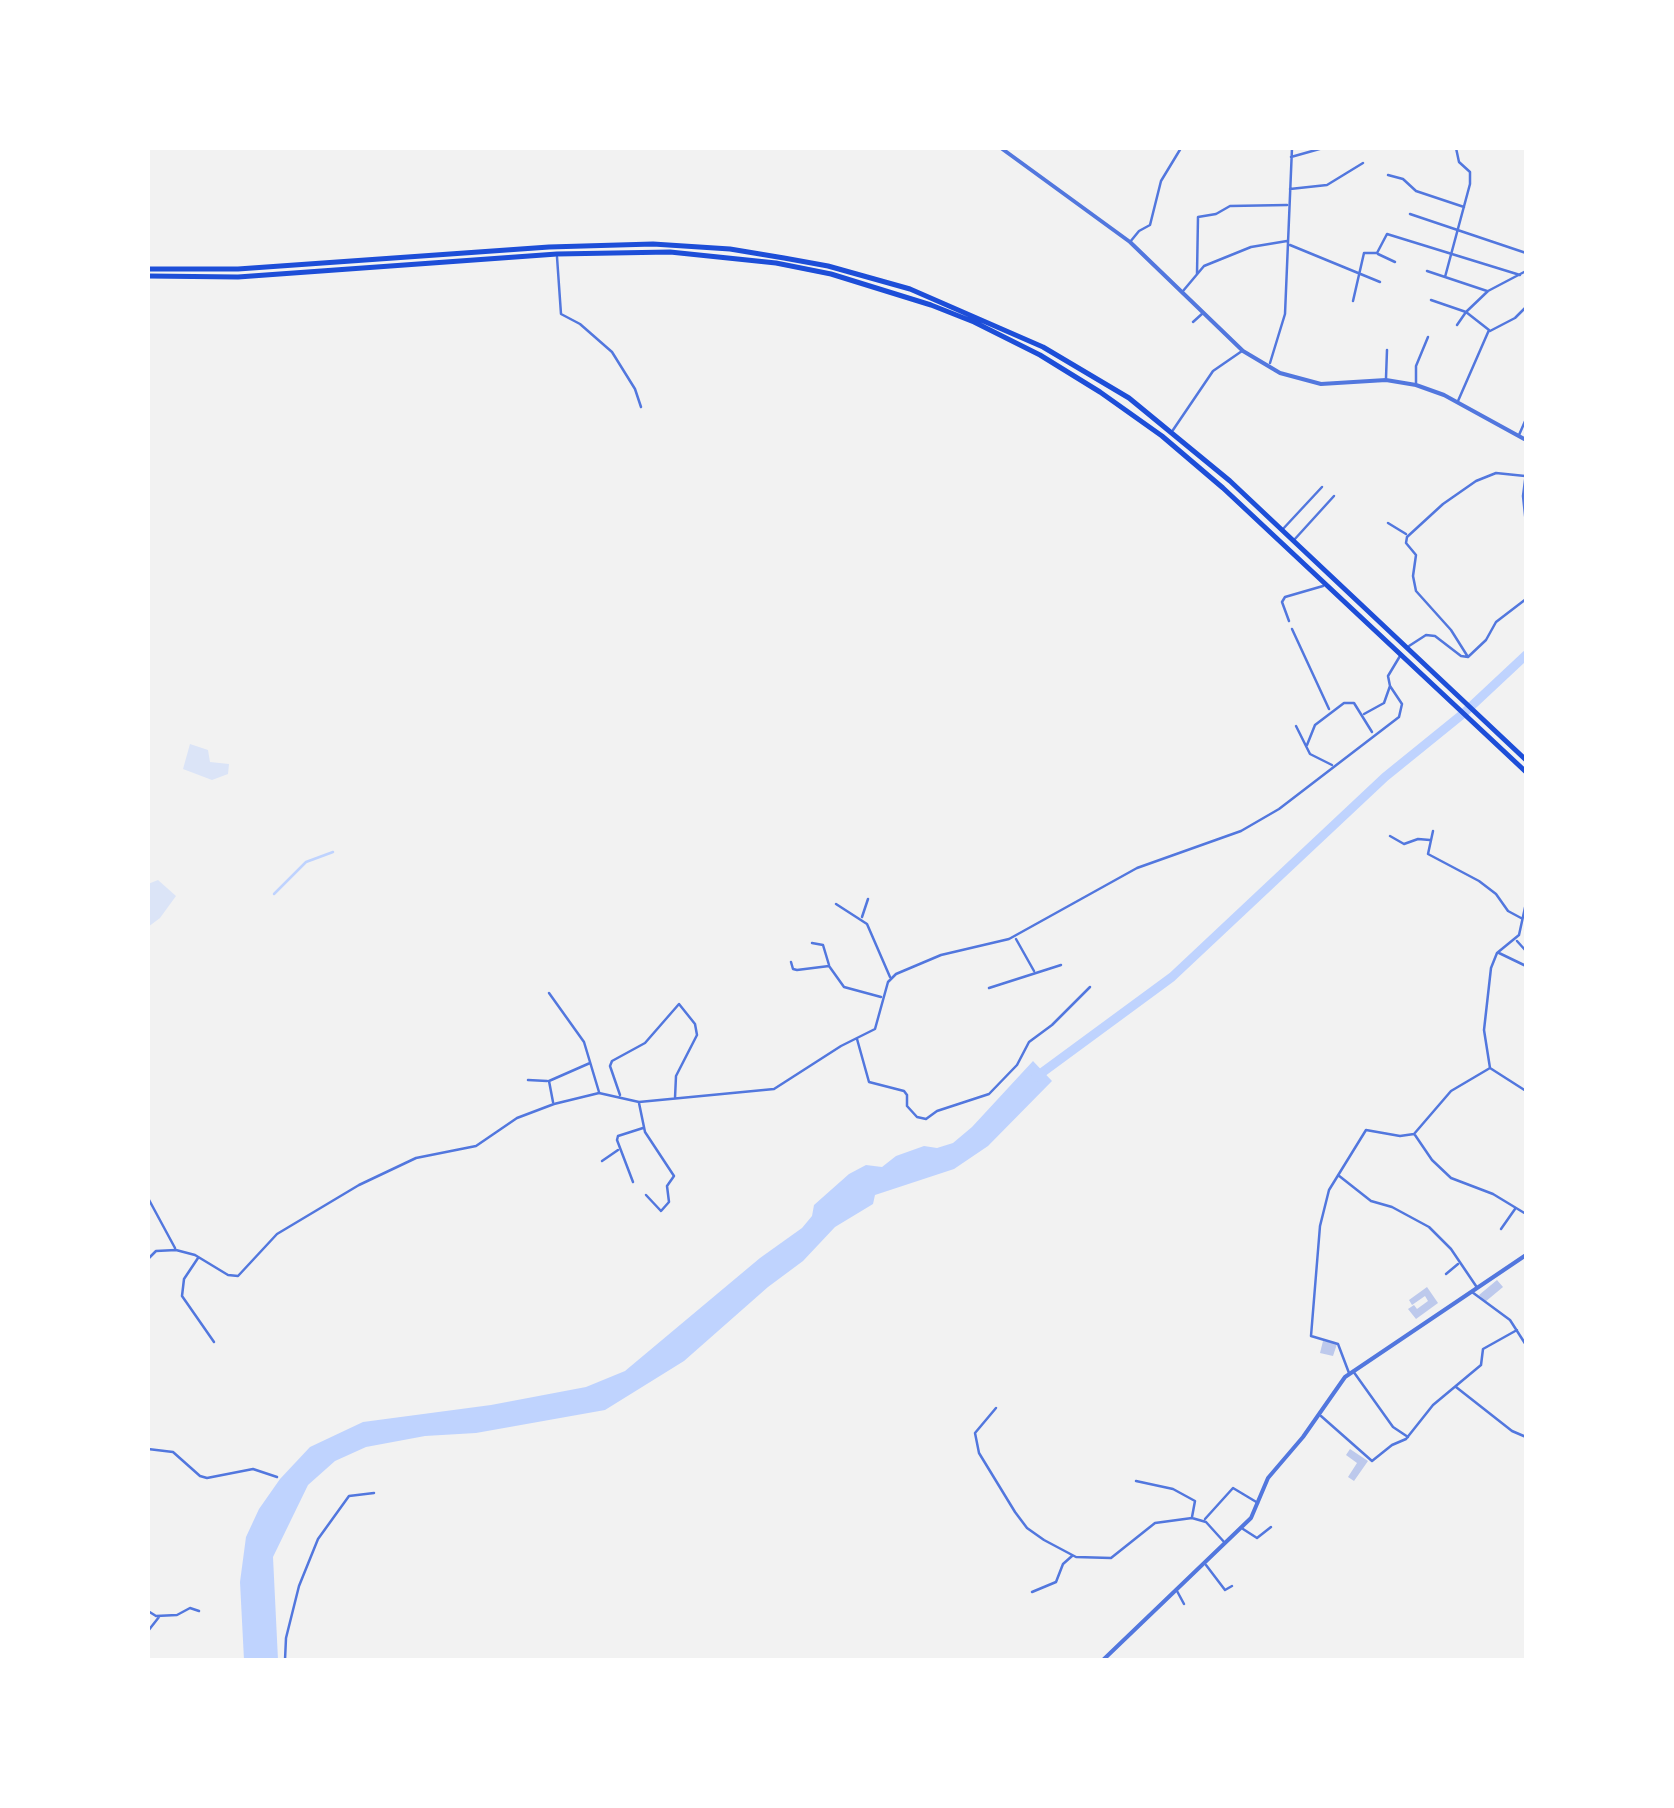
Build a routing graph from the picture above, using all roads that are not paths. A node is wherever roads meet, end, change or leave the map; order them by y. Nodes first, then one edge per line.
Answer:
1 (1002, 148) edge
2 (1181, 148) edge
3 (1237, 148) edge
4 (1256, 148) edge
5 (1292, 148) edge
6 (1323, 148) edge
7 (1456, 148) edge
8 (1291, 157) junction
9 (1363, 163) dead end
10 (1388, 175) dead end
11 (1288, 189) junction
12 (1288, 205) junction
13 (1465, 207) junction
14 (1410, 214) dead end
15 (1458, 231) junction
16 (1130, 242) junction
17 (1288, 243) junction
18 (1377, 253) junction
19 (1452, 253) junction
20 (1526, 253) edge
21 (557, 254) junction
22 (494, 255) junction
23 (1395, 262) dead end
24 (1427, 271) dead end
25 (1359, 272) junction
26 (1526, 272) edge
27 (148, 273) edge
28 (1196, 274) junction
29 (1520, 274) junction
30 (1445, 277) junction
31 (1380, 282) dead end
32 (1183, 291) junction
33 (1488, 291) junction
34 (1353, 300) dead end
35 (1431, 300) dead end
36 (1526, 307) edge
37 (1204, 312) junction
38 (1466, 312) junction
39 (1193, 322) dead end
40 (1457, 325) dead end
41 (1489, 332) junction
42 (1428, 337) dead end
43 (1387, 350) dead end
44 (1243, 351) junction
45 (1268, 366) junction
46 (1386, 380) junction
47 (1416, 384) junction
48 (1457, 402) junction
49 (641, 407) dead end
50 (1526, 419) edge
51 (1172, 432) junction
52 (1518, 436) junction
53 (1526, 440) edge
54 (1526, 474) edge
55 (1230, 481) junction
56 (1322, 487) dead end
57 (1223, 488) junction
58 (1334, 496) dead end
59 (1388, 523) dead end
60 (1526, 524) edge
61 (1282, 531) junction
62 (1408, 535) junction
63 (1294, 541) junction
64 (1325, 585) junction
65 (1526, 599) edge
66 (1289, 622) dead end
67 (1292, 629) dead end
68 (1408, 647) junction
69 (1401, 655) junction
70 (1468, 658) junction
71 (1390, 686) junction
72 (1330, 711) junction
73 (1363, 715) junction
74 (1296, 726) dead end
75 (1373, 734) junction
76 (1306, 745) junction
77 (1526, 760) edge
78 (1333, 766) junction
79 (1526, 772) edge
80 (1433, 831) dead end
81 (1390, 836) dead end
82 (1430, 840) junction
83 (868, 898) dead end
84 (1526, 903) edge
85 (836, 904) dead end
86 (861, 919) junction
87 (1522, 919) junction
88 (1014, 936) junction
89 (1516, 939) junction
90 (812, 942) dead end
91 (1526, 951) edge
92 (1498, 953) junction
93 (791, 962) dead end
94 (1061, 965) dead end
95 (830, 966) junction
96 (1526, 966) edge
97 (1034, 972) junction
98 (891, 978) junction
99 (1090, 987) dead end
100 (989, 988) dead end
101 (549, 993) dead end
102 (882, 997) junction
103 (857, 1038) junction
104 (592, 1062) junction
105 (1490, 1068) junction
106 (528, 1080) dead end
107 (549, 1081) junction
108 (1526, 1091) edge
109 (599, 1093) junction
110 (620, 1096) junction
111 (675, 1098) junction
112 (639, 1102) junction
113 (554, 1104) junction
114 (644, 1127) junction
115 (1414, 1134) junction
116 (619, 1149) junction
117 (602, 1161) dead end
118 (1337, 1174) junction
119 (634, 1182) dead end
120 (646, 1195) dead end
121 (148, 1198) edge
122 (1516, 1208) junction
123 (1526, 1214) edge
124 (1501, 1229) dead end
125 (176, 1250) junction
126 (1526, 1256) edge
127 (198, 1257) junction
128 (148, 1259) edge
129 (1459, 1263) junction
130 (1446, 1274) dead end
131 (1477, 1287) junction
132 (1471, 1291) junction
133 (1517, 1330) junction
134 (1524, 1336) edge
135 (214, 1342) dead end
136 (1526, 1345) edge
137 (1351, 1372) junction
138 (1454, 1386) junction
139 (996, 1408) dead end
140 (1320, 1415) junction
141 (1408, 1437) junction
142 (1526, 1437) edge
143 (148, 1450) edge
144 (277, 1477) dead end
145 (1136, 1481) dead end
146 (374, 1494) dead end
147 (1258, 1504) junction
148 (1192, 1518) junction
149 (1204, 1520) junction
150 (1242, 1528) junction
151 (1271, 1528) dead end
152 (1226, 1544) junction
153 (1072, 1556) junction
154 (1205, 1564) junction
155 (1232, 1586) dead end
156 (1176, 1590) junction
157 (1032, 1592) dead end
158 (1184, 1604) dead end
159 (198, 1610) dead end
160 (148, 1611) edge
161 (160, 1614) junction
162 (148, 1631) edge
163 (286, 1660) edge
164 (1103, 1660) edge

1 - 16 street
2 - 16 street
3 - 4 street
5 - 8 street
6 - 8 street
7 - 13 street
8 - 11 street
9 - 11 street
10 - 13 street
11 - 12 street
12 - 17 street
12 - 28 street
13 - 15 street
14 - 15 street
15 - 19 street
15 - 20 street
16 - 32 street
17 - 25 street
17 - 28 street
17 - 45 street
18 - 19 street
18 - 23 street
18 - 25 street
19 - 29 street
19 - 30 street
21 - 22 highway
21 - 49 street
21 - 57 highway
22 - 27 highway
22 - 51 highway
24 - 30 street
25 - 31 street
25 - 34 street
26 - 29 street
28 - 32 street
29 - 33 street
30 - 33 street
32 - 37 street
33 - 38 street
35 - 38 street
36 - 41 street
37 - 39 street
37 - 44 street
38 - 40 street
38 - 41 street
41 - 48 street
42 - 47 street
43 - 46 street
44 - 45 street
44 - 51 street
45 - 46 street
46 - 47 street
47 - 48 street
48 - 52 street
50 - 52 street
51 - 55 highway
52 - 53 street
54 - 60 street
54 - 62 street
55 - 57 highway
55 - 61 highway
56 - 61 street
57 - 64 highway
58 - 63 street
59 - 62 street
61 - 63 highway
62 - 70 street
63 - 68 highway
64 - 66 street
64 - 69 highway
65 - 70 street
67 - 72 street
68 - 70 street
68 - 77 highway
69 - 71 street
69 - 79 highway
71 - 73 street
71 - 75 street
72 - 73 street
72 - 76 street
73 - 75 street
74 - 76 street
75 - 78 street
76 - 78 street
78 - 88 street
80 - 82 street
81 - 82 street
82 - 87 street
83 - 86 street
84 - 87 street
85 - 86 street
86 - 98 street
87 - 89 street
88 - 97 street
88 - 98 street
89 - 91 street
89 - 92 street
90 - 95 street
92 - 96 street
92 - 105 street
93 - 95 street
94 - 97 street
95 - 102 street
97 - 100 street
98 - 102 street
99 - 103 street
101 - 104 street
102 - 103 street
103 - 111 street
104 - 107 street
104 - 109 street
105 - 108 street
105 - 115 street
106 - 107 street
107 - 113 street
109 - 110 street
109 - 113 street
110 - 111 street
110 - 112 street
111 - 112 street
112 - 114 street
113 - 127 street
114 - 116 street
114 - 120 street
115 - 118 street
115 - 122 street
116 - 117 street
116 - 119 street
118 - 129 street
118 - 137 street
121 - 125 street
122 - 123 street
122 - 124 street
125 - 127 street
125 - 128 street
126 - 131 street
127 - 135 street
129 - 130 street
129 - 131 street
131 - 132 street
132 - 133 street
132 - 137 street
133 - 134 street
133 - 138 street
134 - 136 street
137 - 140 street
137 - 141 street
138 - 141 street
138 - 142 street
139 - 153 street
140 - 141 street
140 - 147 street
143 - 144 street
145 - 148 street
146 - 163 street
147 - 149 street
147 - 150 street
148 - 149 street
148 - 153 street
149 - 152 street
150 - 151 street
150 - 152 street
152 - 154 street
153 - 157 street
154 - 155 street
154 - 156 street
156 - 158 street
156 - 164 street
159 - 161 street
160 - 161 street
161 - 162 street

